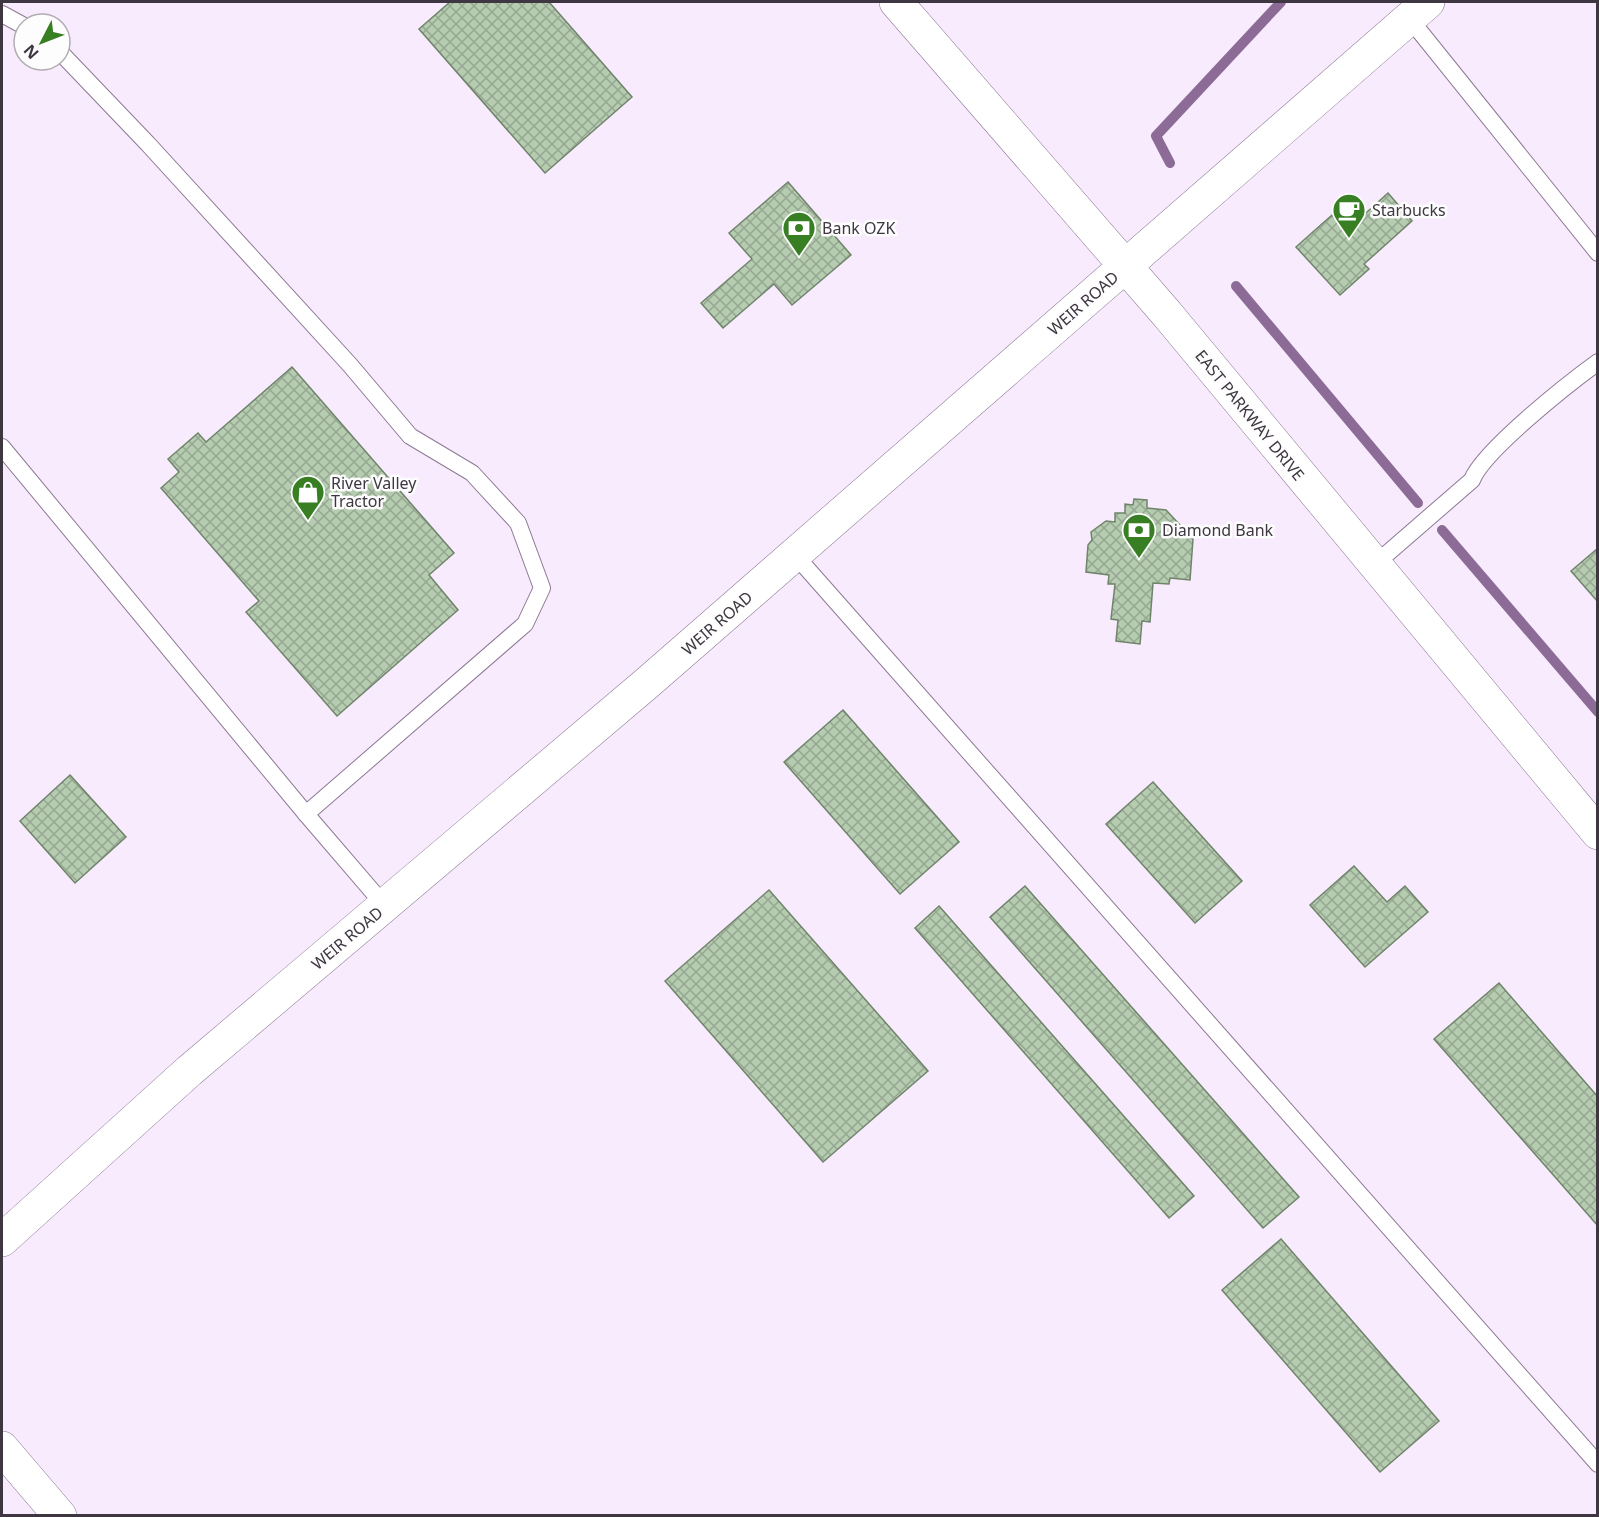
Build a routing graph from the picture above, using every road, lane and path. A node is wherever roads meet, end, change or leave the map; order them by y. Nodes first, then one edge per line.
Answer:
1 (896, 2) edge
2 (1419, 10) edge
3 (72, 64) edge
4 (1598, 253) edge
5 (1125, 267) junction
6 (1598, 362) edge
7 (2, 447) edge
8 (795, 555) junction
9 (1374, 565) junction
10 (306, 814) junction
11 (1594, 821) edge
12 (385, 906) junction
13 (2, 1240) edge
14 (2, 1448) edge
15 (1598, 1464) edge
16 (60, 1515) edge

1 - 5 main road, EAST PARKWAY DRIVE
2 - 4 lane
2 - 5 main road, WEIR ROAD
3 - 10 lane
5 - 8 main road, WEIR ROAD
5 - 9 main road, EAST PARKWAY DRIVE
6 - 9 lane
7 - 10 lane
8 - 12 main road, WEIR ROAD
8 - 15 lane
9 - 11 main road, EAST PARKWAY DRIVE
10 - 12 lane
12 - 13 main road, WEIR ROAD
14 - 16 main road

